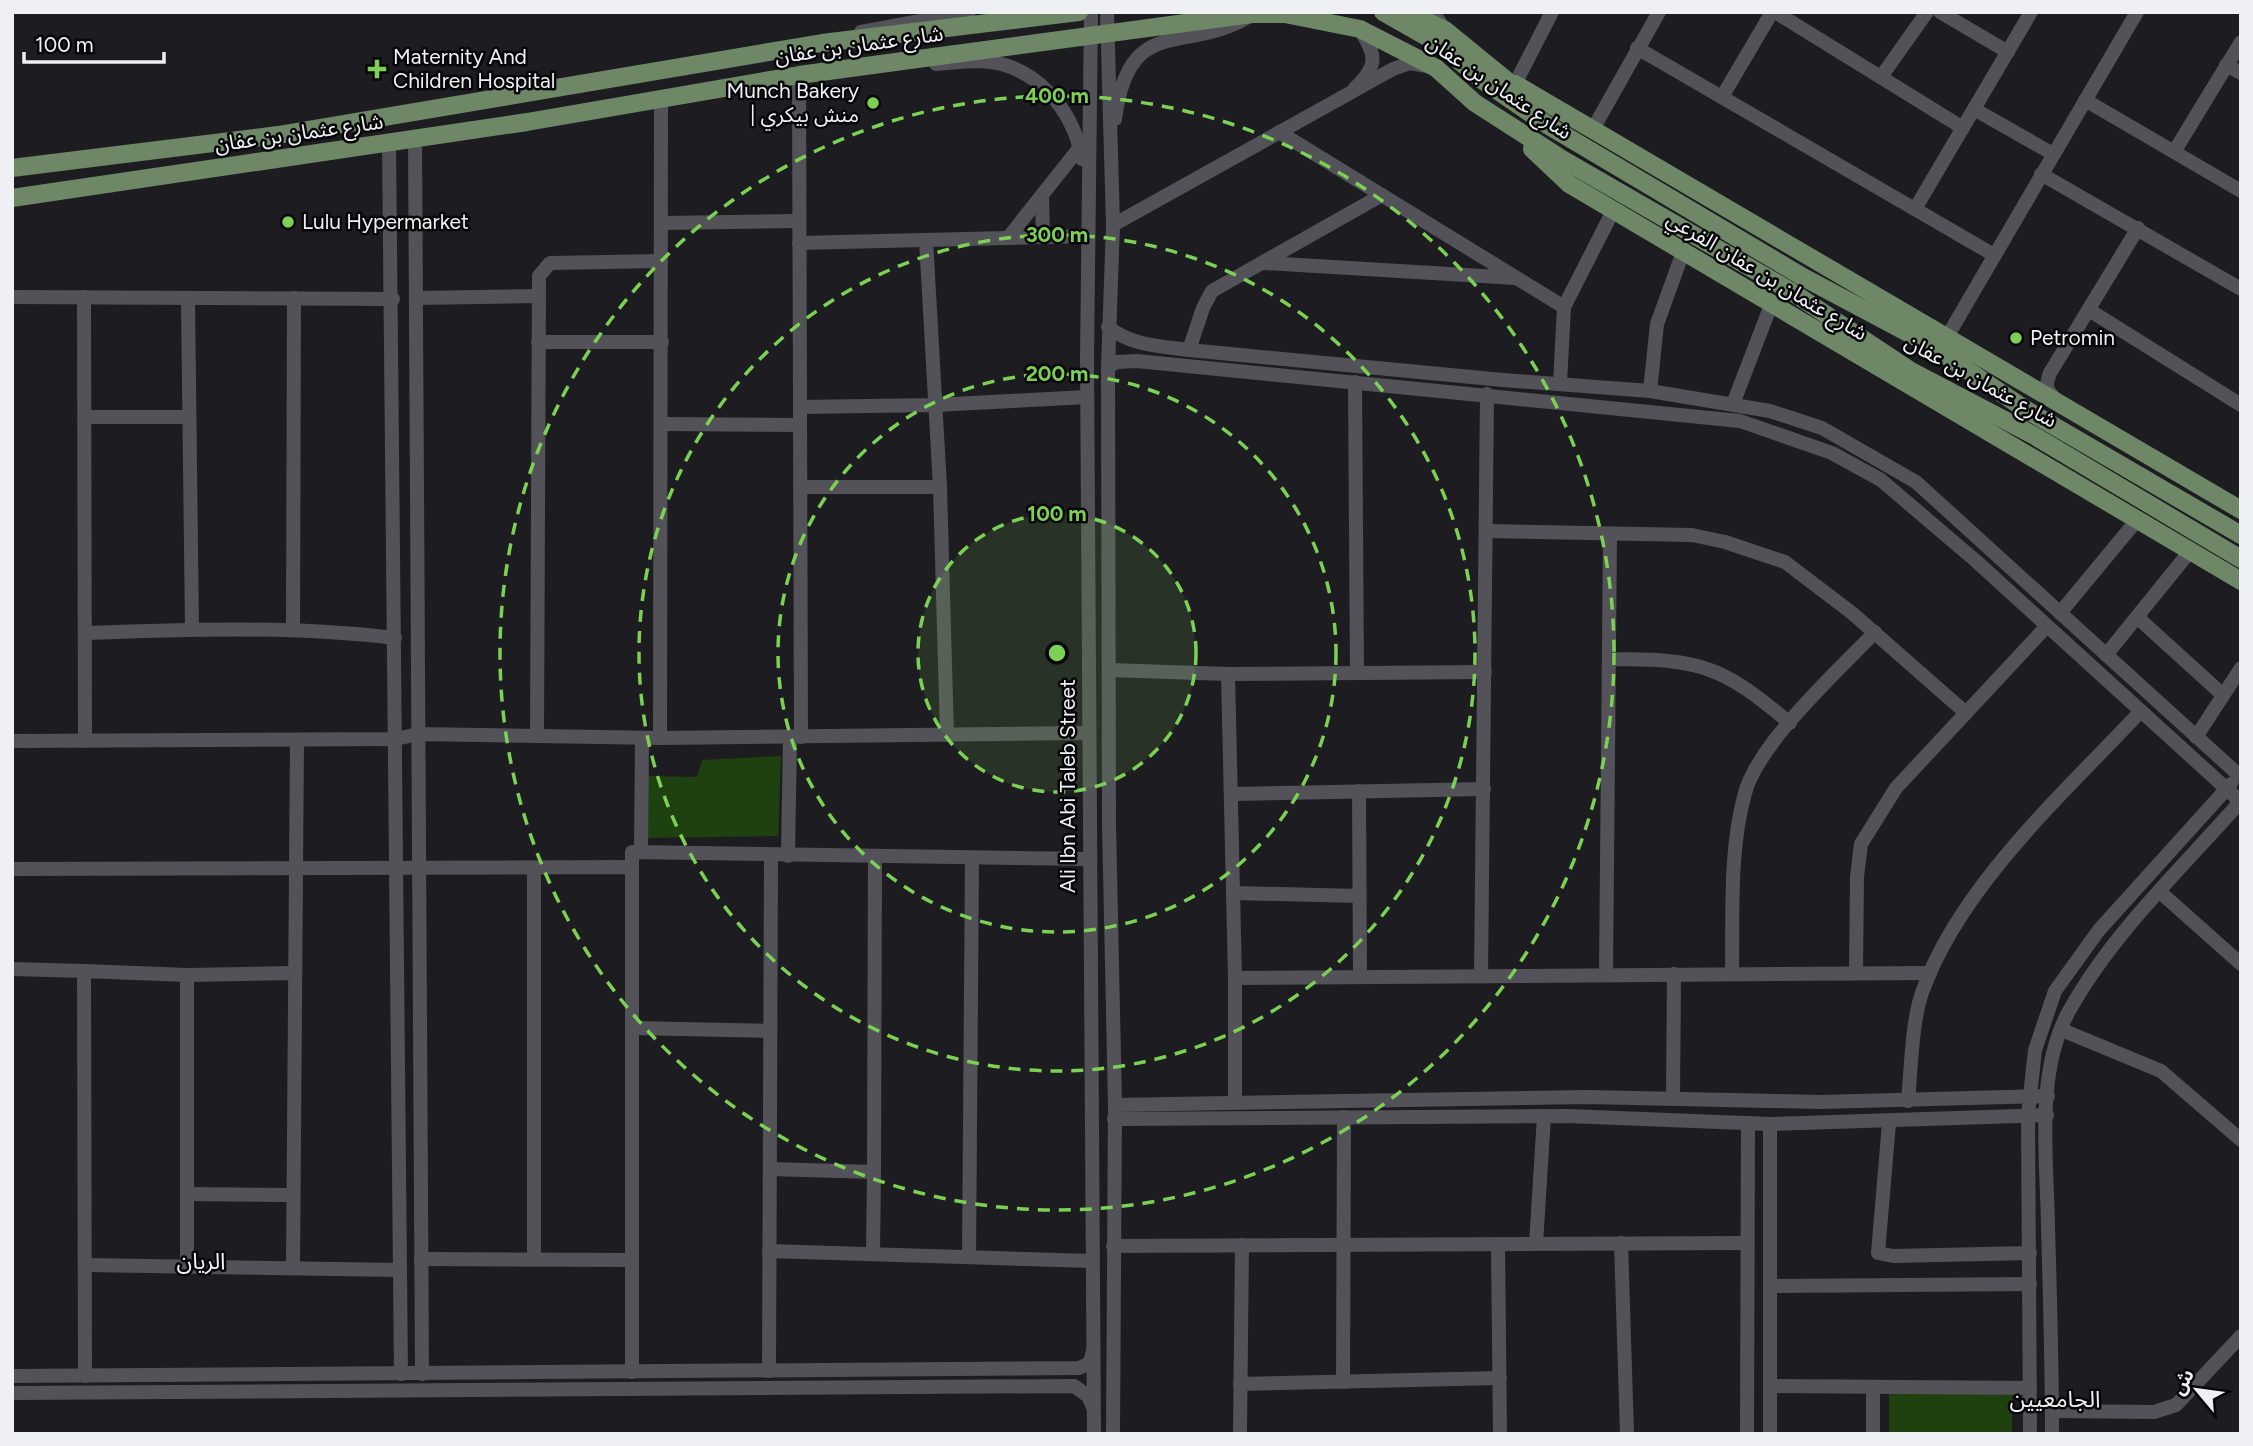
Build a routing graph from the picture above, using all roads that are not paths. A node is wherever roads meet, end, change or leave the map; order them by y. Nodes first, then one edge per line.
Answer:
1 (969, 12) edge
2 (1079, 12) edge
3 (1091, 12) edge
4 (1107, 12) edge
5 (1383, 12) edge
6 (1406, 12) edge
7 (1433, 12) edge
8 (1552, 12) edge
9 (1659, 12) edge
10 (1773, 12) edge
11 (1927, 12) edge
12 (1940, 12) edge
13 (2031, 12) edge
14 (2135, 13) edge
15 (1252, 14) junction
16 (1360, 29) junction
17 (1445, 30) junction
18 (1099, 35) junction
19 (2241, 42) edge
20 (822, 43) junction
21 (1637, 48) junction
22 (2008, 52) junction
23 (2226, 65) junction
24 (1436, 68) junction
25 (2241, 73) edge
26 (799, 75) junction
27 (1881, 77) junction
28 (1515, 85) junction
29 (1722, 97) junction
30 (661, 100) junction
31 (1342, 100) junction
32 (2085, 100) junction
33 (1974, 109) junction
34 (1502, 120) junction
35 (1963, 128) junction
36 (1593, 129) junction
37 (1279, 132) junction
38 (415, 139) junction
39 (389, 143) junction
40 (1080, 147) junction
41 (2174, 152) junction
42 (2053, 154) junction
43 (1110, 162) junction
44 (390, 167) junction
45 (12, 168) edge
46 (1624, 170) junction
47 (2041, 174) junction
48 (415, 181) junction
49 (1087, 187) junction
50 (2241, 191) edge
51 (1042, 195) junction
52 (1382, 195) junction
53 (12, 198) edge
54 (1914, 209) junction
55 (1613, 211) junction
56 (799, 221) junction
57 (662, 223) junction
58 (1113, 225) junction
59 (2138, 228) junction
60 (1087, 236) junction
61 (1043, 237) junction
62 (1008, 238) junction
63 (926, 240) junction
64 (799, 243) junction
65 (1683, 252) junction
66 (1994, 255) junction
67 (661, 261) junction
68 (1263, 263) junction
69 (1803, 277) junction
70 (1518, 279) junction
71 (2241, 289) edge
72 (1788, 290) junction
73 (538, 296) junction
74 (12, 297) edge
75 (84, 297) junction
76 (294, 298) junction
77 (416, 298) junction
78 (188, 299) junction
79 (393, 299) junction
80 (1771, 305) junction
81 (1564, 307) junction
82 (2089, 310) junction
83 (1108, 327) junction
84 (1947, 337) junction
85 (538, 342) junction
86 (662, 342) junction
87 (1139, 343) junction
88 (1189, 350) junction
89 (1137, 361) junction
90 (1108, 367) junction
91 (1354, 382) junction
92 (1560, 384) junction
93 (1650, 391) junction
94 (1487, 394) junction
95 (1087, 397) junction
96 (1733, 404) junction
97 (935, 405) junction
98 (2241, 405) edge
99 (800, 407) junction
100 (2066, 408) junction
101 (2025, 410) junction
102 (86, 417) junction
103 (188, 417) junction
104 (663, 424) junction
105 (800, 425) junction
106 (2033, 435) junction
107 (2023, 453) junction
108 (800, 486) junction
109 (940, 487) junction
110 (2235, 507) edge
111 (2137, 520) junction
112 (1487, 531) junction
113 (1610, 534) junction
114 (2241, 535) edge
115 (2204, 537) junction
116 (2191, 551) junction
117 (2241, 559) edge
118 (2241, 581) edge
119 (2060, 612) junction
120 (2137, 617) junction
121 (2047, 626) junction
122 (192, 629) junction
123 (293, 630) junction
124 (1875, 632) junction
125 (87, 633) junction
126 (395, 638) junction
127 (2106, 654) junction
128 (1609, 659) junction
129 (2241, 668) edge
130 (1110, 670) junction
131 (1485, 672) junction
132 (1357, 673) junction
133 (1228, 674) junction
134 (2223, 695) junction
135 (2141, 711) junction
136 (1966, 713) junction
137 (1790, 723) junction
138 (1088, 733) junction
139 (418, 734) junction
140 (537, 736) junction
141 (947, 736) junction
142 (795, 737) junction
143 (2196, 737) junction
144 (642, 738) junction
145 (660, 738) junction
146 (396, 739) junction
147 (297, 740) junction
148 (12, 741) edge
149 (85, 741) junction
150 (2240, 776) edge
151 (1484, 789) junction
152 (2227, 789) junction
153 (1359, 791) junction
154 (1231, 794) junction
155 (2240, 801) edge
156 (641, 852) junction
157 (771, 855) junction
158 (788, 856) junction
159 (875, 856) junction
160 (972, 858) junction
161 (1089, 859) junction
162 (397, 867) junction
163 (419, 867) junction
164 (632, 867) junction
165 (295, 868) junction
166 (534, 868) junction
167 (12, 869) edge
168 (2160, 892) junction
169 (1234, 893) junction
170 (1359, 896) junction
171 (2241, 964) edge
172 (12, 969) edge
173 (84, 971) junction
174 (1857, 972) junction
175 (294, 973) junction
176 (1732, 973) junction
177 (1930, 973) junction
178 (1606, 974) junction
179 (1674, 974) junction
180 (187, 975) junction
181 (1481, 976) junction
182 (1360, 977) junction
183 (1236, 978) junction
184 (632, 1028) junction
185 (2062, 1030) junction
186 (770, 1031) junction
187 (2029, 1096) junction
188 (2048, 1096) junction
189 (1673, 1099) junction
190 (1908, 1101) junction
191 (1235, 1102) junction
192 (1114, 1112) junction
193 (2028, 1115) junction
194 (2048, 1115) junction
195 (1544, 1116) junction
196 (1344, 1117) junction
197 (1748, 1123) junction
198 (1889, 1123) junction
199 (1770, 1124) junction
200 (2241, 1140) edge
201 (770, 1169) junction
202 (874, 1172) junction
203 (187, 1194) junction
204 (293, 1195) junction
205 (1622, 1243) junction
206 (1747, 1243) junction
207 (1498, 1244) junction
208 (1536, 1244) junction
209 (1242, 1245) junction
210 (1341, 1245) junction
211 (1113, 1246) junction
212 (769, 1251) junction
213 (2030, 1253) junction
214 (873, 1254) junction
215 (969, 1257) junction
216 (421, 1259) junction
217 (534, 1259) junction
218 (632, 1260) junction
219 (1092, 1261) junction
220 (85, 1265) junction
221 (187, 1266) junction
222 (293, 1268) junction
223 (400, 1270) junction
224 (2030, 1284) junction
225 (1770, 1286) junction
226 (2241, 1336) edge
227 (1093, 1350) junction
228 (769, 1371) junction
229 (632, 1372) junction
230 (401, 1374) junction
231 (422, 1374) junction
232 (12, 1376) edge
233 (85, 1376) junction
234 (1500, 1378) junction
235 (1343, 1382) junction
236 (1240, 1384) junction
237 (1770, 1386) junction
238 (1872, 1387) junction
239 (2030, 1388) junction
240 (12, 1393) edge
241 (1094, 1408) junction
242 (2052, 1411) junction
243 (1094, 1434) edge
244 (1113, 1434) edge
245 (1240, 1434) edge
246 (1500, 1434) edge
247 (1627, 1434) edge
248 (1747, 1434) edge
249 (1770, 1434) edge
250 (1873, 1434) edge
251 (2030, 1434) edge
252 (2052, 1434) edge

1 - 20 street
2 - 20 main road, شارع عثمان بن عفان
3 - 18 street, Ali Ibn Abi Taleb Street
4 - 18 street
5 - 46 main road, شارع عثمان بن عفان
6 - 17 main road
7 - 17 street
8 - 28 street
9 - 21 street
10 - 27 street
10 - 29 street
11 - 27 street
12 - 22 street
13 - 22 street
14 - 32 street
15 - 16 main road, شارع عثمان بن عفان
15 - 18 main road, شارع عثمان بن عفان
15 - 43 street
16 - 24 main road, شارع عثمان بن عفان
16 - 31 street
17 - 28 main road
18 - 26 main road, شارع عثمان بن عفان
18 - 43 street
18 - 49 street, Ali Ibn Abi Taleb Street
19 - 23 street
20 - 45 main road, شارع عثمان بن عفان
21 - 29 street
21 - 36 street
22 - 33 street
23 - 25 street
23 - 41 street
24 - 31 street
24 - 34 main road, شارع عثمان بن عفان
26 - 30 main road, شارع عثمان بن عفان
26 - 40 street
26 - 56 street
27 - 35 street
28 - 36 main road, شارع عثمان بن عفان الفرعي
28 - 46 main road
29 - 54 street
30 - 38 main road, شارع عثمان بن عفان
30 - 57 street
31 - 37 street
32 - 41 street
32 - 42 street
33 - 35 street
33 - 42 street
34 - 55 main road, شارع عثمان بن عفان الفرعي
34 - 72 main road, شارع عثمان بن عفان
35 - 54 street
36 - 84 main road, شارع عثمان بن عفان الفرعي
37 - 52 street
37 - 58 street
38 - 39 main road, شارع عثمان بن عفان
38 - 48 street
39 - 44 street
39 - 53 main road, شارع عثمان بن عفان
40 - 49 street
40 - 51 street
41 - 50 street
42 - 47 street
43 - 58 street, Ali Ibn Abi Taleb Street
44 - 48 street
44 - 79 street
46 - 69 main road, شارع عثمان بن عفان
47 - 59 street
47 - 66 street
48 - 77 street
49 - 60 street, Ali Ibn Abi Taleb Street
51 - 61 street
51 - 62 street
52 - 68 street
52 - 70 street
54 - 66 street
55 - 65 main road, شارع عثمان بن عفان الفرعي
55 - 81 street
56 - 57 street
56 - 64 street
57 - 67 street
58 - 83 street, Ali Ibn Abi Taleb Street
59 - 71 street
59 - 82 street
60 - 61 street
60 - 95 street, Ali Ibn Abi Taleb Street
61 - 62 street
62 - 63 street
63 - 64 street
63 - 97 street
64 - 99 street
65 - 80 main road, شارع عثمان بن عفان الفرعي
65 - 93 street
66 - 84 street
67 - 73 street
67 - 86 street
68 - 70 street
68 - 88 street
69 - 72 main road
69 - 101 main road, شارع عثمان بن عفان
70 - 81 street
72 - 106 main road, شارع عثمان بن عفان
73 - 77 street
73 - 85 street
74 - 75 street
75 - 78 street
75 - 102 street
76 - 78 street
76 - 79 street
76 - 123 street
77 - 139 street
78 - 103 street
79 - 126 street
80 - 96 street
80 - 107 main road, شارع عثمان بن عفان الفرعي
81 - 92 street
82 - 98 street
82 - 100 street
83 - 87 street
83 - 90 street, Ali Ibn Abi Taleb Street
84 - 100 main road, شارع عثمان بن عفان الفرعي
85 - 86 street
85 - 140 street
86 - 104 street
87 - 88 street
87 - 89 street
88 - 92 street
89 - 90 street
89 - 91 street
90 - 130 street, Ali Ibn Abi Taleb Street
91 - 94 street
91 - 132 street
92 - 93 street
93 - 96 street
94 - 112 street
94 - 121 street
95 - 97 street
95 - 138 street, Ali Ibn Abi Taleb Street
96 - 119 street
97 - 99 street
97 - 109 street
99 - 105 street
100 - 110 main road, شارع عثمان بن عفان الفرعي
101 - 106 main road
101 - 110 main road
101 - 114 main road, شارع عثمان بن عفان
102 - 103 street
102 - 125 street
103 - 122 street
104 - 105 street
104 - 145 street
105 - 108 street
106 - 115 main road, شارع عثمان بن عفان
107 - 111 main road, شارع عثمان بن عفان الفرعي
107 - 115 main road
108 - 109 street
108 - 142 street
109 - 141 street
111 - 116 main road, شارع عثمان بن عفان الفرعي
111 - 119 street
112 - 113 street
112 - 131 street
113 - 124 street
113 - 128 street
115 - 117 main road, شارع عثمان بن عفان
116 - 118 main road, شارع عثمان بن عفان الفرعي
116 - 120 street
119 - 127 street
120 - 127 street
120 - 134 street
121 - 135 street
121 - 136 street
122 - 123 street
122 - 125 street
123 - 126 street
124 - 136 street
124 - 137 street
125 - 149 street
126 - 146 street
127 - 143 street
128 - 137 street
128 - 178 street
129 - 134 street
130 - 133 street
130 - 192 street, Ali Ibn Abi Taleb Street
131 - 132 street
131 - 151 street
132 - 133 street
133 - 154 street
134 - 143 street
135 - 152 street
135 - 177 street
136 - 174 street
137 - 176 street
138 - 141 street
138 - 161 street, Ali Ibn Abi Taleb Street
139 - 140 street
139 - 146 street
139 - 163 street
140 - 144 street
141 - 142 street
142 - 145 street
142 - 158 street
143 - 150 street
144 - 145 street
144 - 156 street
146 - 147 street
146 - 162 street
147 - 149 street
147 - 165 street
148 - 149 street
150 - 152 street
151 - 153 street
151 - 181 street
152 - 155 street
152 - 187 street
153 - 154 street
153 - 170 street
154 - 169 street
155 - 168 street
156 - 157 street
156 - 164 street
157 - 158 street
157 - 186 street
158 - 159 street
159 - 160 street
159 - 202 street
160 - 161 street
160 - 215 street
161 - 219 street, Ali Ibn Abi Taleb Street
162 - 163 street
162 - 165 street
162 - 223 street
163 - 166 street
163 - 216 street
164 - 166 street
164 - 184 street
165 - 167 street
165 - 175 street
166 - 217 street
168 - 171 street
168 - 185 street
169 - 170 street
169 - 183 street
170 - 182 street
172 - 173 street
173 - 180 street
173 - 220 street
174 - 176 street
174 - 177 street
175 - 180 street
175 - 204 street
176 - 179 street
177 - 190 street
178 - 179 street
178 - 181 street
179 - 189 street
180 - 203 street
181 - 182 street
182 - 183 street
183 - 191 street
184 - 186 street
184 - 218 street
185 - 188 street
185 - 200 street
186 - 201 street
187 - 188 street
187 - 190 street
187 - 193 street
188 - 194 street
189 - 190 street
189 - 191 street
191 - 192 street
192 - 196 street
192 - 211 street, Ali Ibn Abi Taleb Street
193 - 194 street
193 - 198 street
193 - 213 street
194 - 242 street
195 - 196 street
195 - 197 street
195 - 208 street
196 - 210 street
197 - 199 street
197 - 206 street
198 - 199 street
198 - 213 street
199 - 225 street
201 - 202 street
201 - 212 street
202 - 214 street
203 - 204 street
203 - 221 street
204 - 222 street
205 - 206 street
205 - 208 street
205 - 247 street
206 - 248 street
207 - 208 street
207 - 210 street
207 - 234 street
209 - 210 street
209 - 211 street
209 - 236 street
210 - 235 street
211 - 244 street, Ali Ibn Abi Taleb Street
212 - 214 street
212 - 228 street
213 - 224 street
214 - 215 street
215 - 219 street
216 - 217 street
216 - 231 street
217 - 218 street
218 - 229 street
219 - 227 street, Ali Ibn Abi Taleb Street
220 - 221 street
220 - 233 street
221 - 222 street
222 - 223 street
223 - 230 street
224 - 225 street
224 - 239 street
225 - 237 street
226 - 242 street
227 - 228 street
227 - 241 street, Ali Ibn Abi Taleb Street
228 - 229 street
229 - 231 street
230 - 231 street
230 - 233 street
232 - 233 street
234 - 235 street
234 - 246 street
235 - 236 street
236 - 245 street
237 - 238 street
237 - 249 street
238 - 239 street
238 - 250 street
239 - 251 street
240 - 241 street
241 - 243 street, Ali Ibn Abi Taleb Street
242 - 252 street

